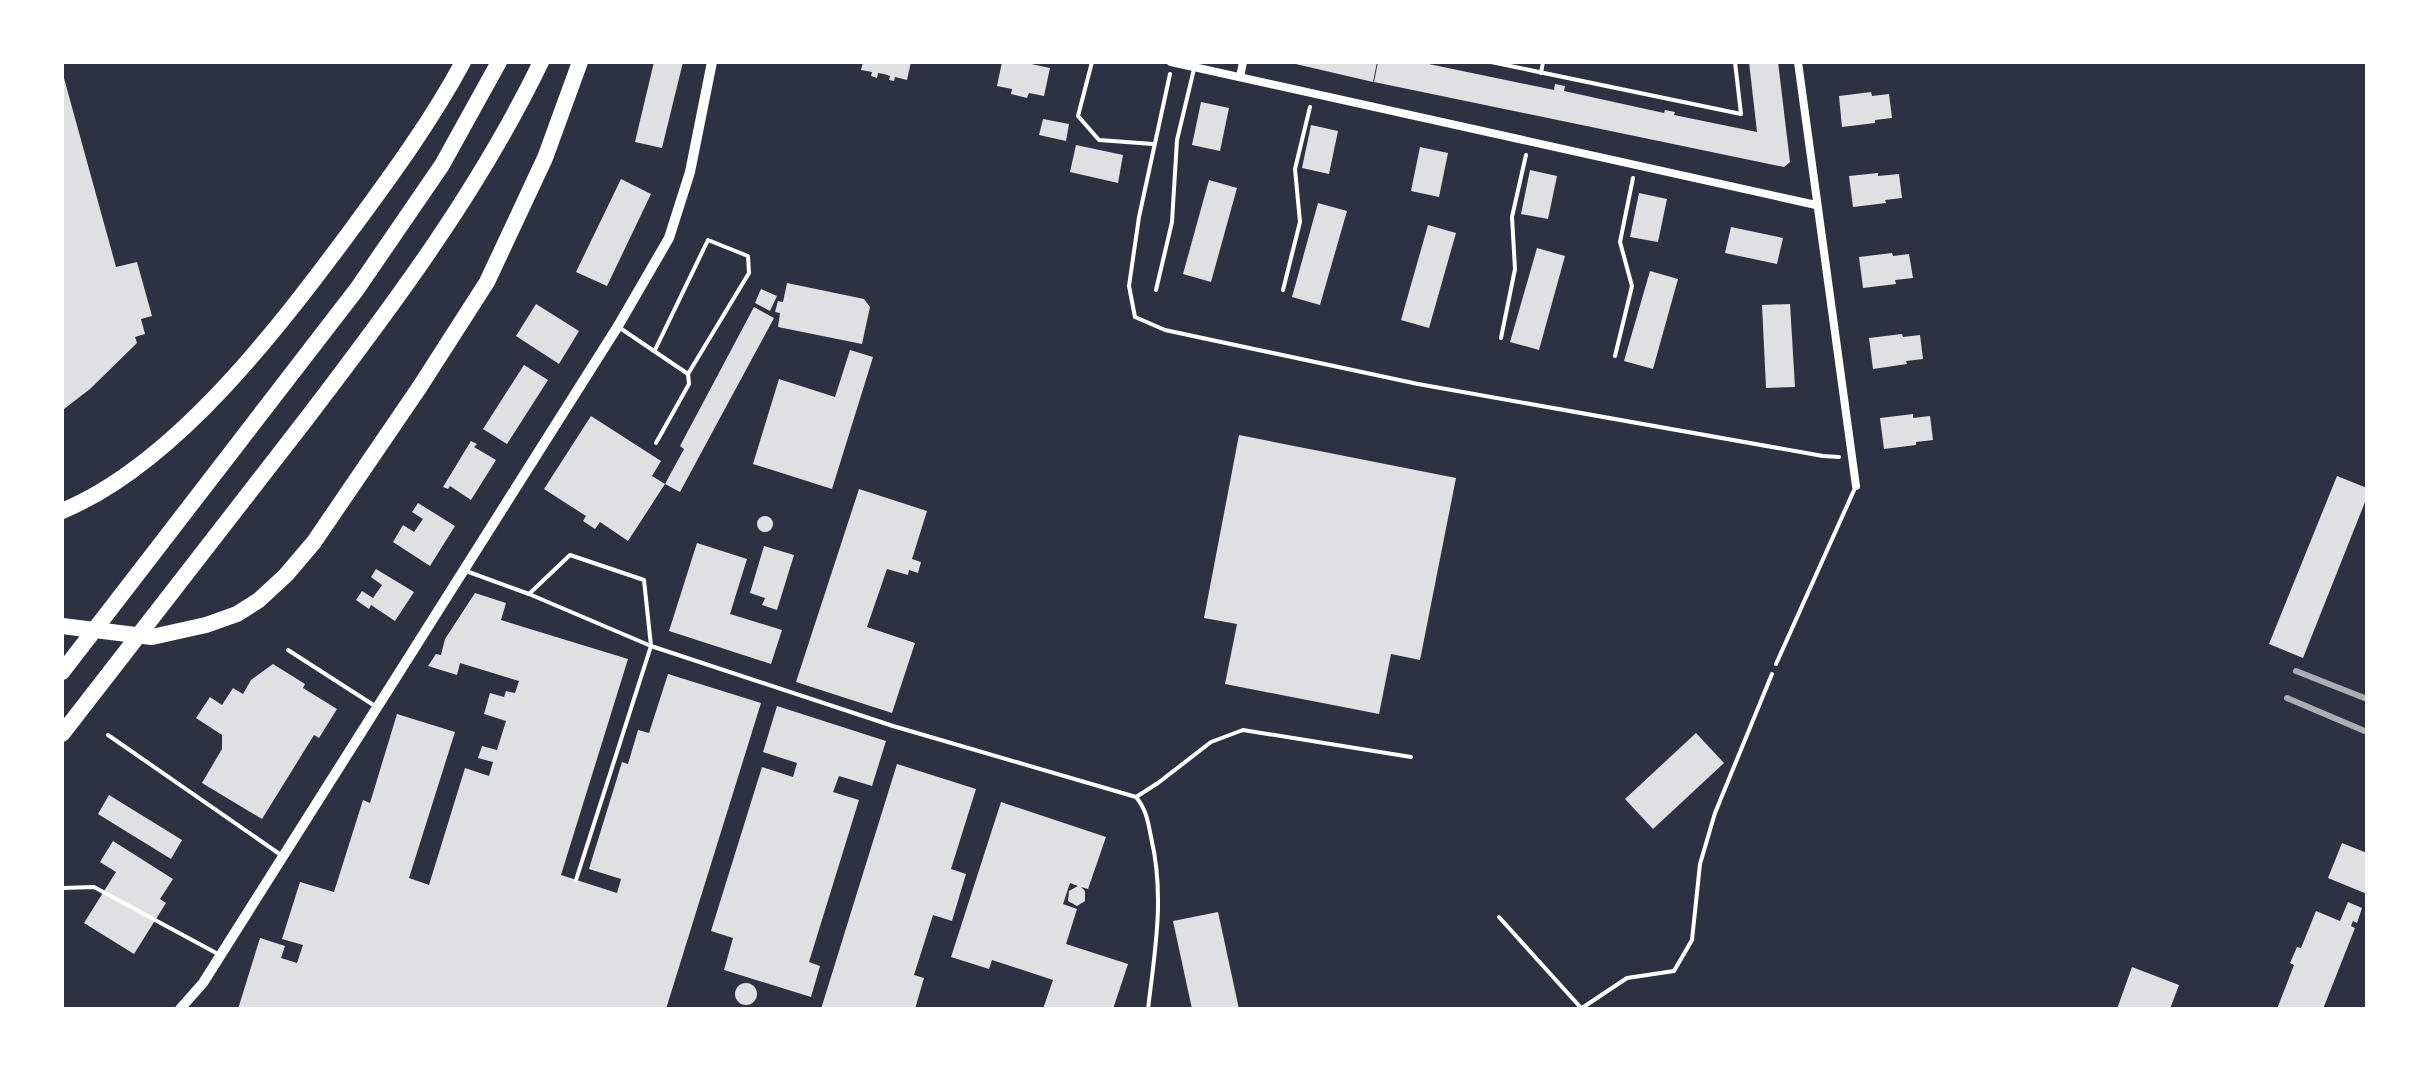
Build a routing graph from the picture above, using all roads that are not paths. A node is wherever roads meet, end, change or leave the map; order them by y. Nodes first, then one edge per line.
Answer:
1 (463, 62) edge
2 (499, 62) edge
3 (541, 62) edge
4 (580, 62) edge
5 (712, 62) edge
6 (1172, 62) edge
7 (1243, 62) edge
8 (1798, 62) edge
9 (1195, 67) junction
10 (1240, 77) junction
11 (1816, 205) junction
12 (1156, 290) dead end
13 (618, 326) junction
14 (655, 350) junction
15 (688, 374) junction
16 (656, 443) dead end
17 (1856, 486) joint
18 (62, 511) edge
19 (464, 570) junction
20 (529, 594) junction
21 (62, 626) edge
22 (651, 646) junction
23 (288, 650) dead end
24 (1776, 664) road end
25 (62, 672) edge
26 (377, 707) junction
27 (62, 734) edge
28 (108, 735) dead end
29 (1411, 757) dead end
30 (1136, 797) junction
31 (283, 856) junction
32 (576, 880) dead end
33 (62, 888) edge
34 (220, 955) junction
35 (180, 1009) edge
36 (1148, 1009) edge

1 - 18 highway
2 - 25 highway
3 - 27 highway
4 - 21 highway
5 - 13 street
6 - 9 street
7 - 10 street
8 - 11 street
9 - 10 street
9 - 12 lane
10 - 11 street
11 - 17 street
13 - 14 lane
13 - 19 street
14 - 15 lane
14 - 15 lane
15 - 16 lane
17 - 24 lane
19 - 20 lane
19 - 26 street
20 - 22 lane
20 - 22 lane
22 - 30 lane
22 - 32 lane
23 - 26 lane
26 - 31 street
28 - 31 lane
29 - 30 lane
30 - 36 lane
31 - 34 street
33 - 34 lane
34 - 35 street

